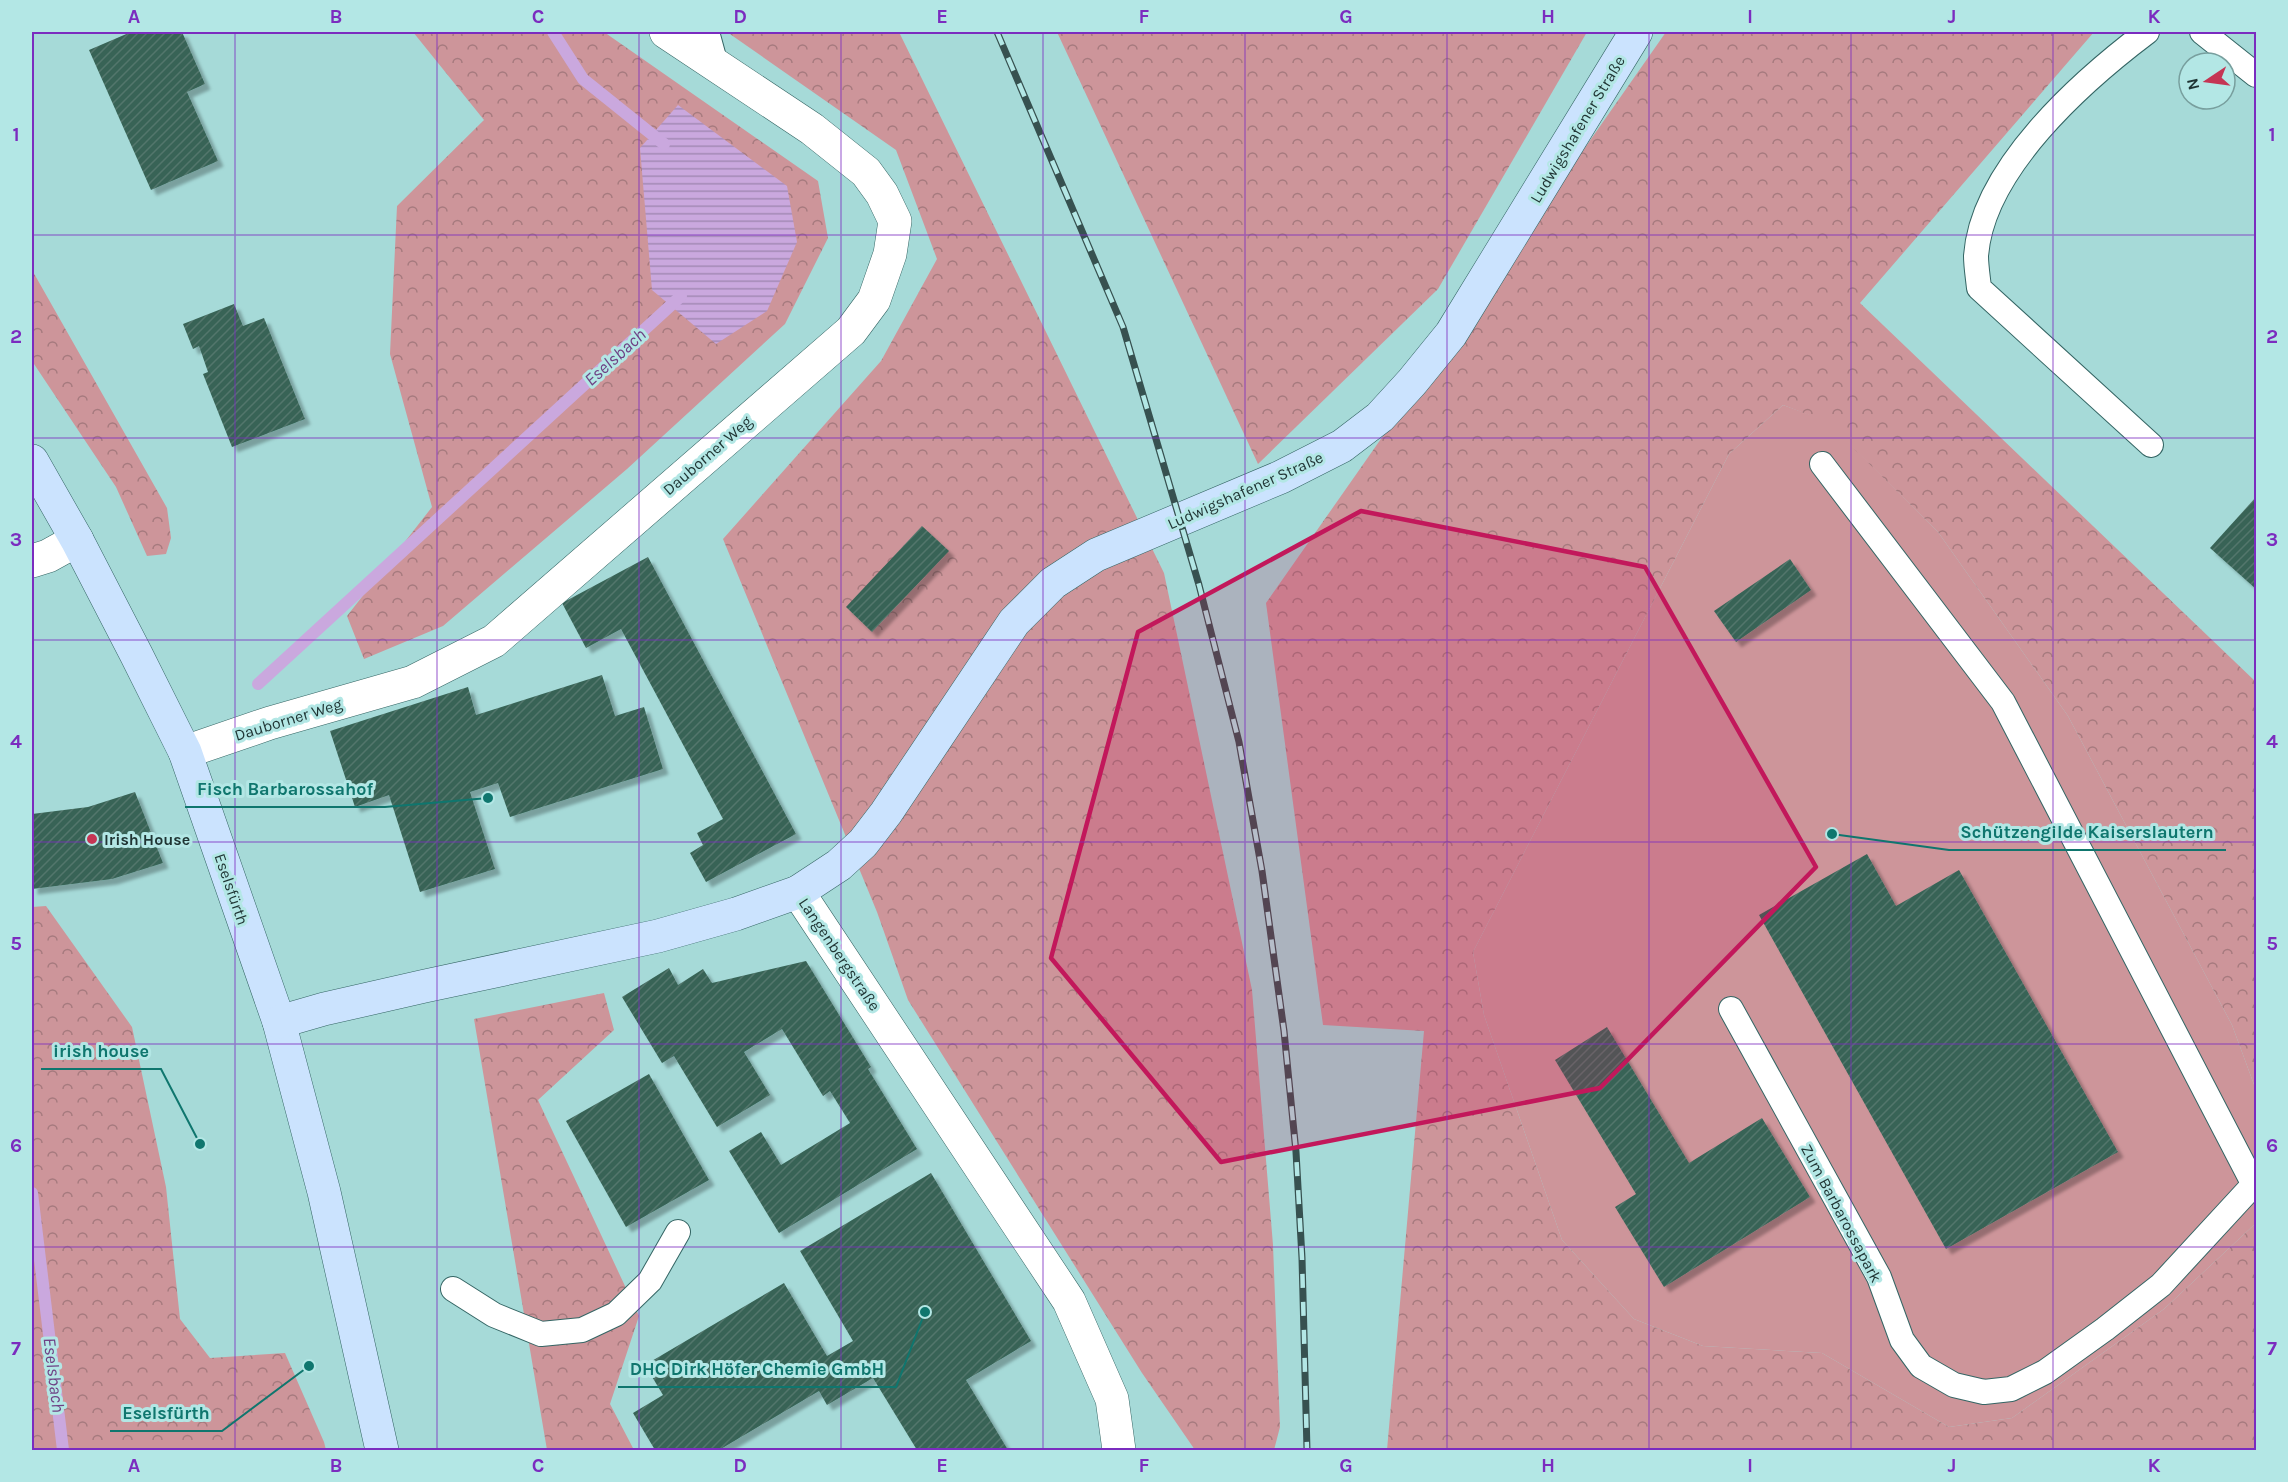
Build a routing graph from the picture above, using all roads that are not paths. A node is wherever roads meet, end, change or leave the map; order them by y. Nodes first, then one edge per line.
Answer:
1 (666, 32) edge
2 (707, 32) edge
3 (1636, 32) edge
4 (2147, 32) edge
5 (2202, 32) edge
6 (716, 65) junction
7 (2256, 75) edge
8 (2151, 445) dead end
9 (32, 461) edge
10 (1822, 464) dead end
11 (77, 540) junction
12 (32, 561) edge
13 (184, 752) junction
14 (798, 892) junction
15 (1731, 1009) dead end
16 (279, 1023) junction
17 (2255, 1184) edge
18 (678, 1232) dead end
19 (453, 1289) dead end
20 (382, 1450) edge
21 (1119, 1450) edge

1 - 6 street, Dauborner Weg
2 - 6 lane
3 - 14 street, Ludwigshafener Straße
4 - 8 lane
5 - 7 lane
6 - 13 street, Dauborner Weg
9 - 11 street, Eselsfürth
10 - 17 lane
11 - 12 street
11 - 13 street, Eselsfürth
13 - 16 street, Eselsfürth
14 - 16 street, Langenbergstraße
14 - 21 street, Langenbergstraße
15 - 17 lane, Zum Barbarossapark
16 - 20 street, Eselsfürth
18 - 19 lane

